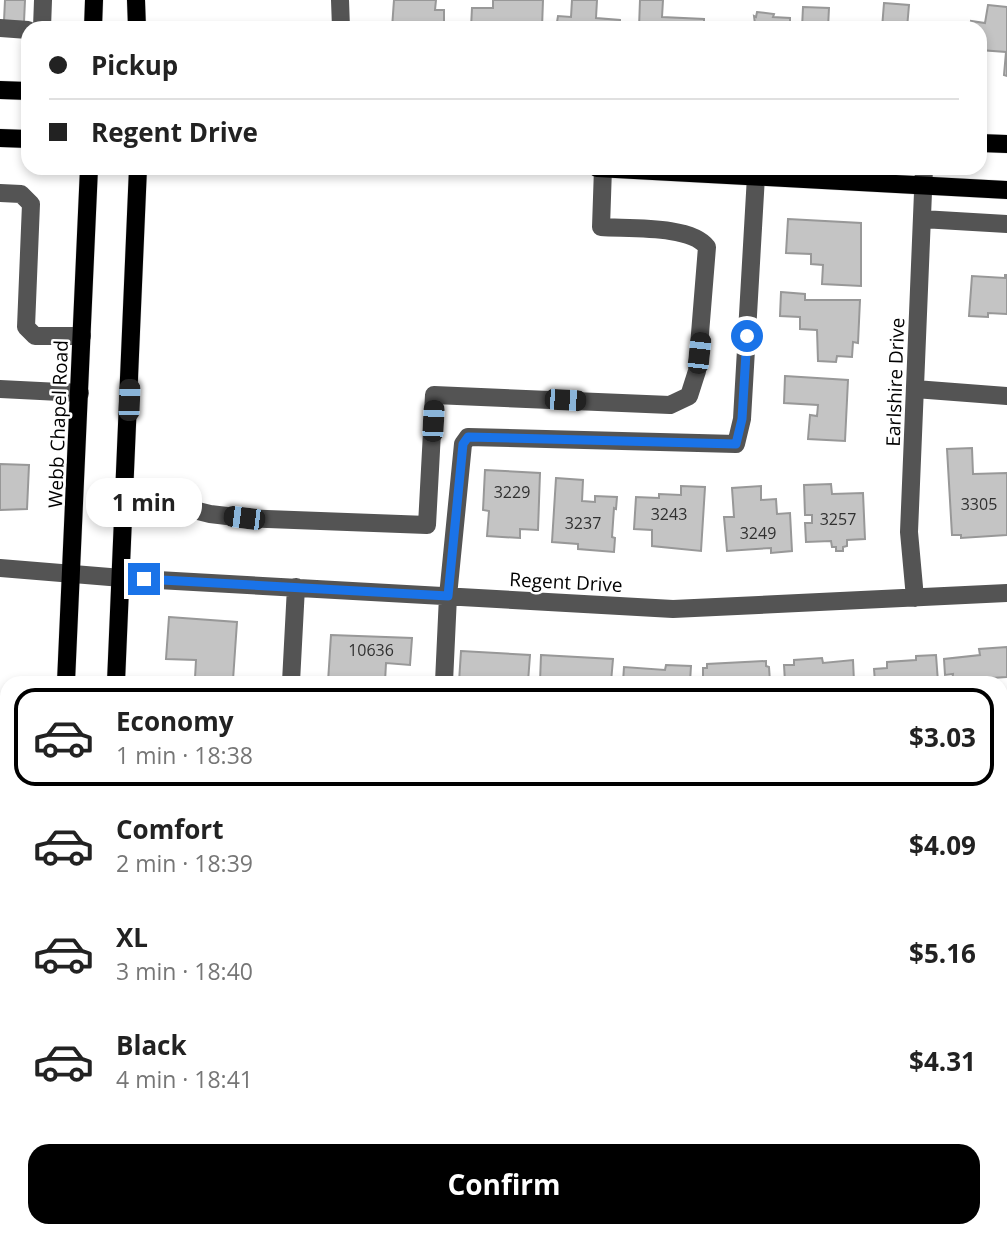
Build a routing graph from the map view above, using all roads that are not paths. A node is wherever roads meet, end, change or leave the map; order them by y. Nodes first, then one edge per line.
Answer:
1 (43, 0) edge
2 (93, 0) edge
3 (136, 0) edge
4 (340, 0) edge
5 (42, 21) edge
6 (93, 21) edge
7 (137, 21) edge
8 (341, 21) edge
9 (0, 28) edge
10 (21, 30) edge
11 (0, 90) edge
12 (21, 91) edge
13 (0, 138) edge
14 (21, 139) edge
15 (987, 143) edge
16 (1007, 144) edge
17 (89, 175) edge
18 (138, 175) edge
19 (603, 175) edge
20 (737, 175) edge
21 (756, 176) junction
22 (924, 177) edge
23 (1007, 190) edge
24 (0, 193) edge
25 (922, 219) junction
26 (1007, 224) edge
27 (82, 336) junction
28 (0, 389) edge
29 (915, 389) junction
30 (80, 393) junction
31 (1007, 396) edge
32 (125, 501) junction
33 (0, 568) edge
34 (73, 573) junction
35 (122, 578) junction
36 (296, 587) junction
37 (1007, 593) edge
38 (448, 596) junction
39 (915, 598) junction
40 (66, 676) edge
41 (116, 676) edge
42 (291, 676) edge
43 (444, 676) edge

1 - 5 street
2 - 6 main road
3 - 7 main road
4 - 8 street
9 - 10 street
11 - 12 main road
13 - 14 main road
15 - 16 main road
17 - 27 main road, Webb Chapel Road
18 - 32 main road
19 - 32 street
20 - 21 main road
21 - 22 main road
21 - 38 street
22 - 23 main road
22 - 25 street, Earlshire Drive
24 - 27 street
25 - 26 street
25 - 29 street, Earlshire Drive
27 - 30 main road, Webb Chapel Road
28 - 30 street
29 - 31 street
29 - 39 street, Earlshire Drive
30 - 34 main road, Webb Chapel Road
32 - 35 main road
33 - 34 street, Regent Drive
34 - 35 street, Regent Drive
34 - 40 main road, Webb Chapel Road
35 - 36 street, Regent Drive
35 - 41 main road
36 - 38 street, Regent Drive
36 - 42 street
37 - 39 street, Regent Drive
38 - 39 street, Regent Drive
38 - 43 street

